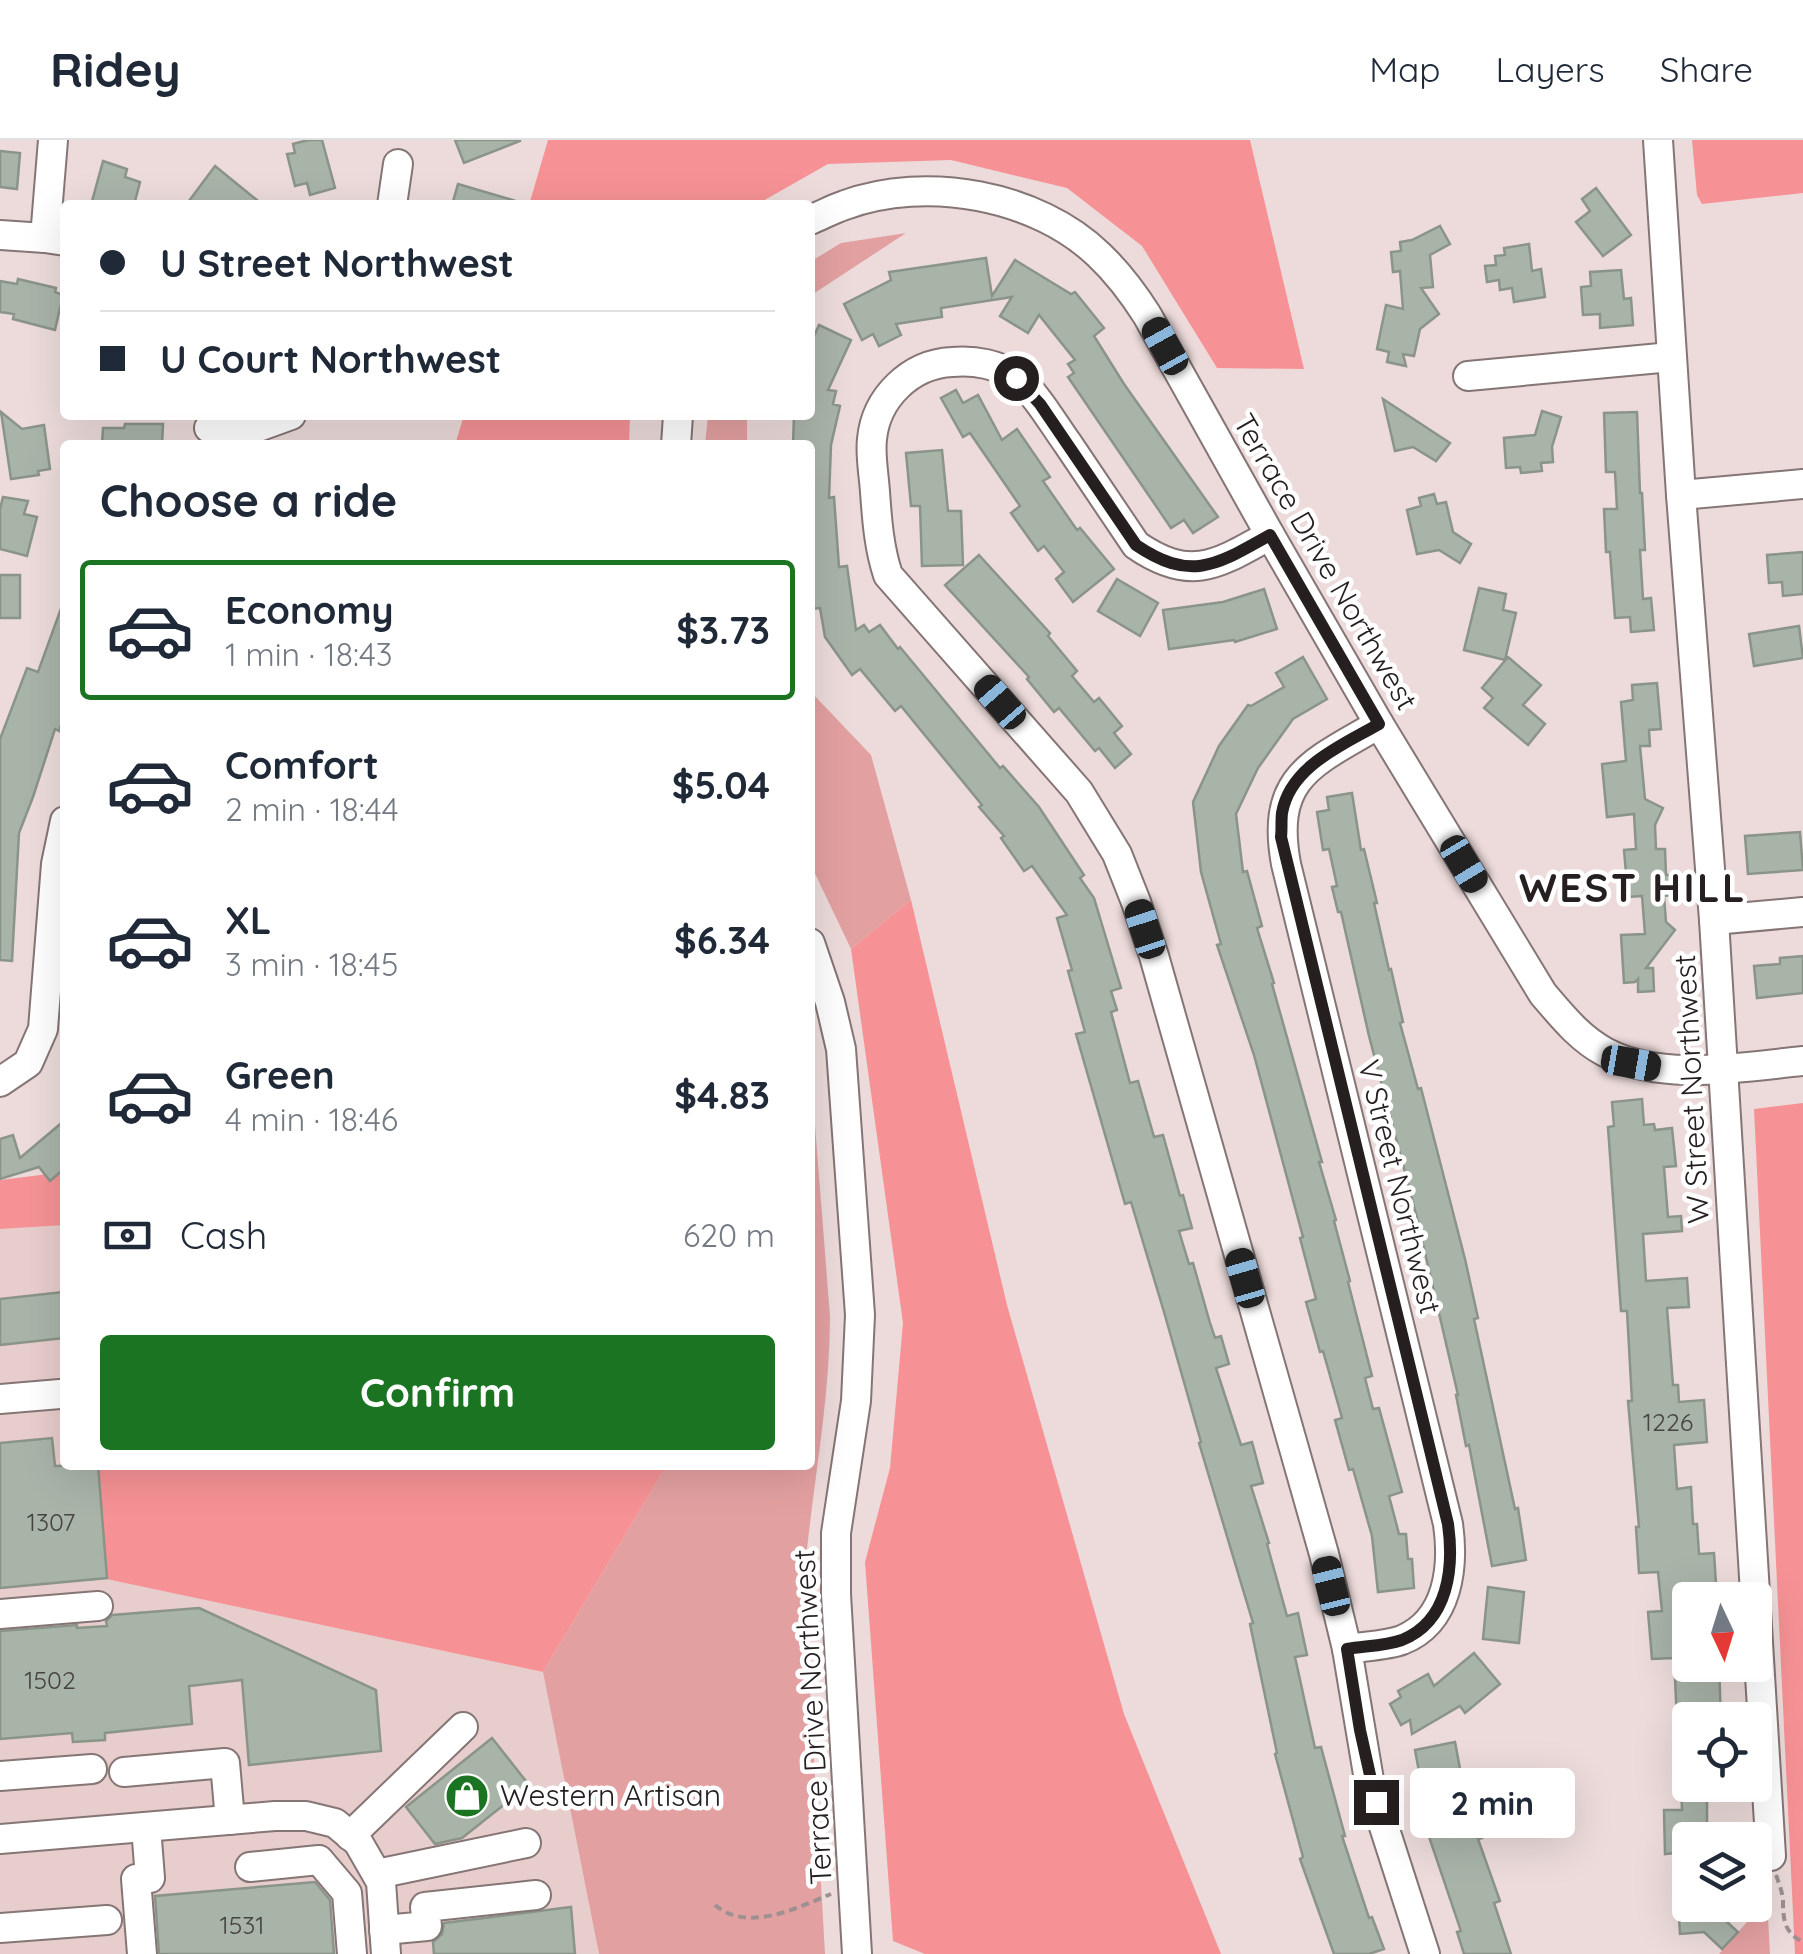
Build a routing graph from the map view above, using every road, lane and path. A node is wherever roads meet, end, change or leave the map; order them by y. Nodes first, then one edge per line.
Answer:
1 (53, 140) edge
2 (1658, 140) edge
3 (398, 164) dead end
4 (393, 200) edge
5 (815, 218) edge
6 (0, 235) edge
7 (55, 240) edge
8 (1671, 357) junction
9 (1468, 376) dead end
10 (277, 420) edge
11 (208, 430) edge
12 (1803, 484) edge
13 (1681, 495) junction
14 (1270, 535) junction
15 (1379, 724) junction
16 (60, 845) edge
17 (1803, 912) edge
18 (1714, 920) junction
19 (815, 958) edge
20 (1803, 1062) edge
21 (1723, 1069) junction
22 (0, 1082) edge
23 (60, 1394) dead end
24 (0, 1399) edge
25 (98, 1606) dead end
26 (0, 1614) edge
27 (1347, 1649) junction
28 (463, 1726) dead end
29 (92, 1769) dead end
30 (124, 1772) dead end
31 (0, 1776) edge
32 (284, 1816) junction
33 (230, 1820) junction
34 (1769, 1822) edge
35 (146, 1827) junction
36 (342, 1830) junction
37 (0, 1839) edge
38 (526, 1843) dead end
39 (1772, 1860) edge
40 (288, 1863) junction
41 (250, 1866) dead end
42 (377, 1874) junction
43 (854, 1885) junction
44 (536, 1896) dead end
45 (715, 1905) dead end
46 (106, 1920) dead end
47 (0, 1928) edge
48 (385, 1942) edge
49 (1803, 1942) edge
50 (142, 1954) edge
51 (352, 1954) edge
52 (858, 1954) edge
53 (1425, 1954) edge

1 - 7 street
2 - 8 street, W Street Northwest
3 - 4 street
5 - 14 street, Terrace Drive Northwest
6 - 7 street
8 - 9 street
8 - 13 street, W Street Northwest
10 - 11 street
12 - 13 street
13 - 18 street, W Street Northwest
14 - 15 street, Terrace Drive Northwest
14 - 27 street
15 - 21 street, Terrace Drive Northwest
15 - 27 street, V Street Northwest
16 - 22 street
17 - 18 street
18 - 21 street, W Street Northwest
19 - 43 street, Terrace Drive Northwest
20 - 21 street, Terrace Drive Northwest
21 - 34 street, W Street Northwest
23 - 24 street
25 - 26 street
27 - 53 street
28 - 36 street
29 - 31 street
30 - 33 street
32 - 33 street
32 - 36 street
32 - 40 street
33 - 35 street
35 - 37 street
35 - 50 street
36 - 42 street
38 - 42 street
39 - 49 path
40 - 41 street
40 - 51 street
42 - 48 street
43 - 45 path
43 - 52 street, Terrace Drive Northwest
44 - 48 street
46 - 47 street

